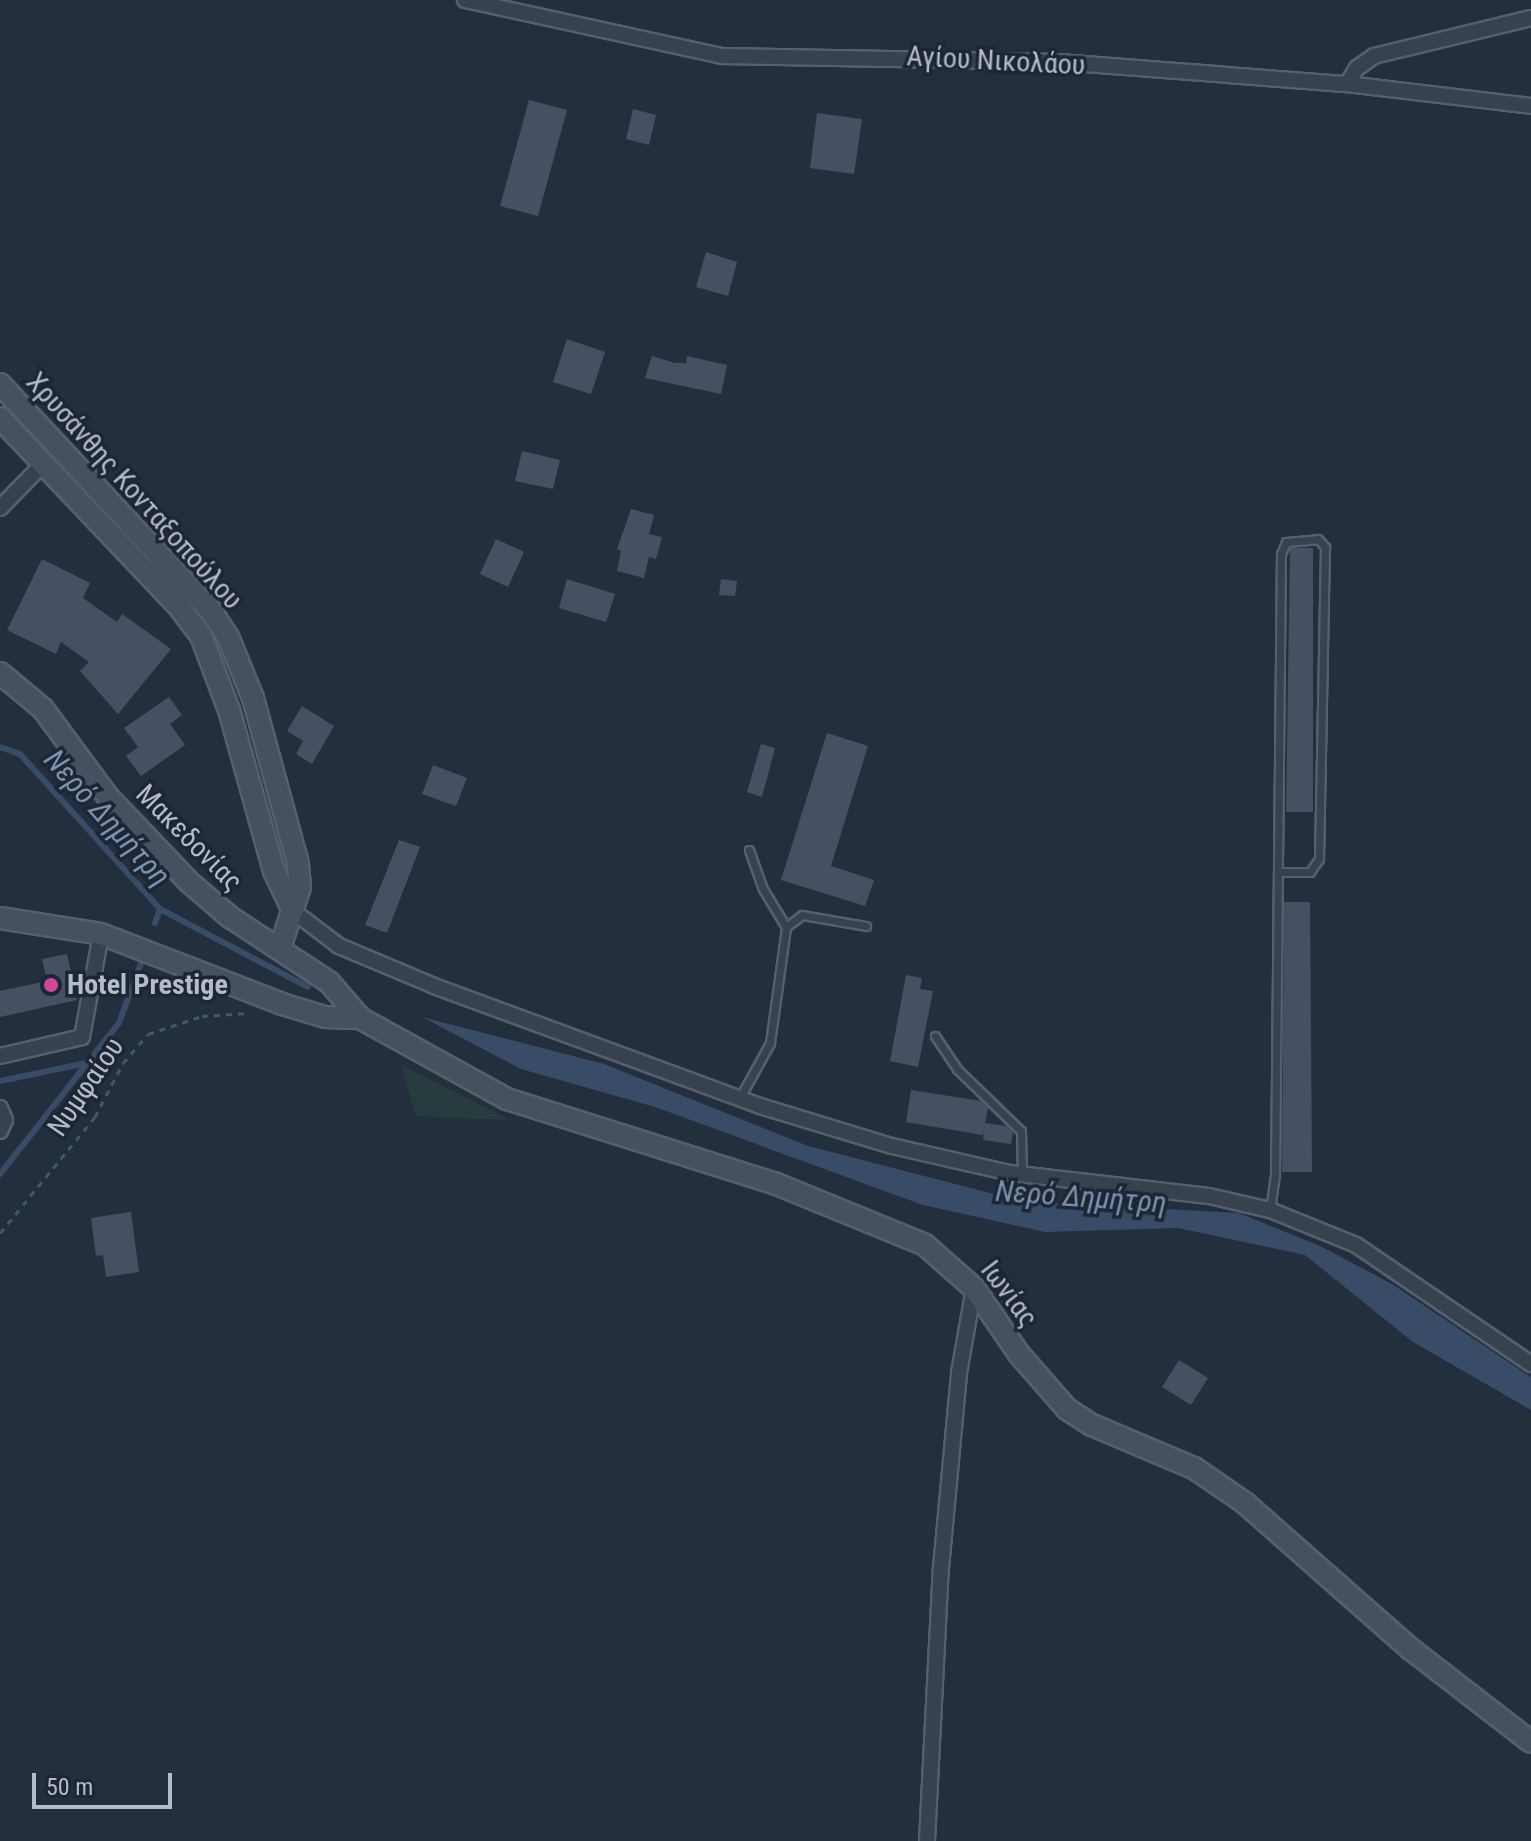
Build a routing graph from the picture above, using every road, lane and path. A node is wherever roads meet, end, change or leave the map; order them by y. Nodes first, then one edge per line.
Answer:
1 (472, 1) edge
2 (1531, 18) edge
3 (1347, 84) junction
4 (1531, 106) edge
5 (0, 384) edge
6 (0, 418) edge
7 (43, 464) junction
8 (0, 508) edge
9 (0, 673) edge
10 (749, 850) dead end
11 (1278, 872) junction
12 (293, 911) junction
13 (0, 918) edge
14 (866, 926) dead end
15 (786, 927) junction
16 (101, 934) junction
17 (280, 948) junction
18 (282, 1004) junction
19 (360, 1018) junction
20 (935, 1036) dead end
21 (0, 1056) edge
22 (739, 1099) junction
23 (1, 1109) edge
24 (0, 1131) edge
25 (1022, 1174) junction
26 (1270, 1210) junction
27 (0, 1233) edge
28 (974, 1288) junction
29 (1531, 1364) edge
30 (1531, 1742) edge
31 (927, 1841) edge

1 - 3 street, Αγίου Νικολάου
2 - 3 street
3 - 4 street, Αγίου Νικολάου
5 - 12 street, Χρυσάνθης Κονταξοπούλου
6 - 7 street, Χρυσάνθης Κονταξοπούλου
7 - 8 street
7 - 12 street, Χρυσάνθης Κονταξοπούλου
9 - 17 street, Μακεδονίας
10 - 15 lane
11 - 11 lane
11 - 26 lane
12 - 17 street, Χρυσάνθης Κονταξοπούλου
12 - 22 street
13 - 16 street
14 - 15 lane
15 - 22 lane
16 - 18 street
16 - 21 street
17 - 19 street, Μακεδονίας
18 - 19 street
18 - 27 path, Νυμφαίου
19 - 28 street, Ιωνίας
20 - 25 lane
22 - 25 street
23 - 24 street
25 - 26 street
26 - 29 street
28 - 30 street, Ιωνίας
28 - 31 street

